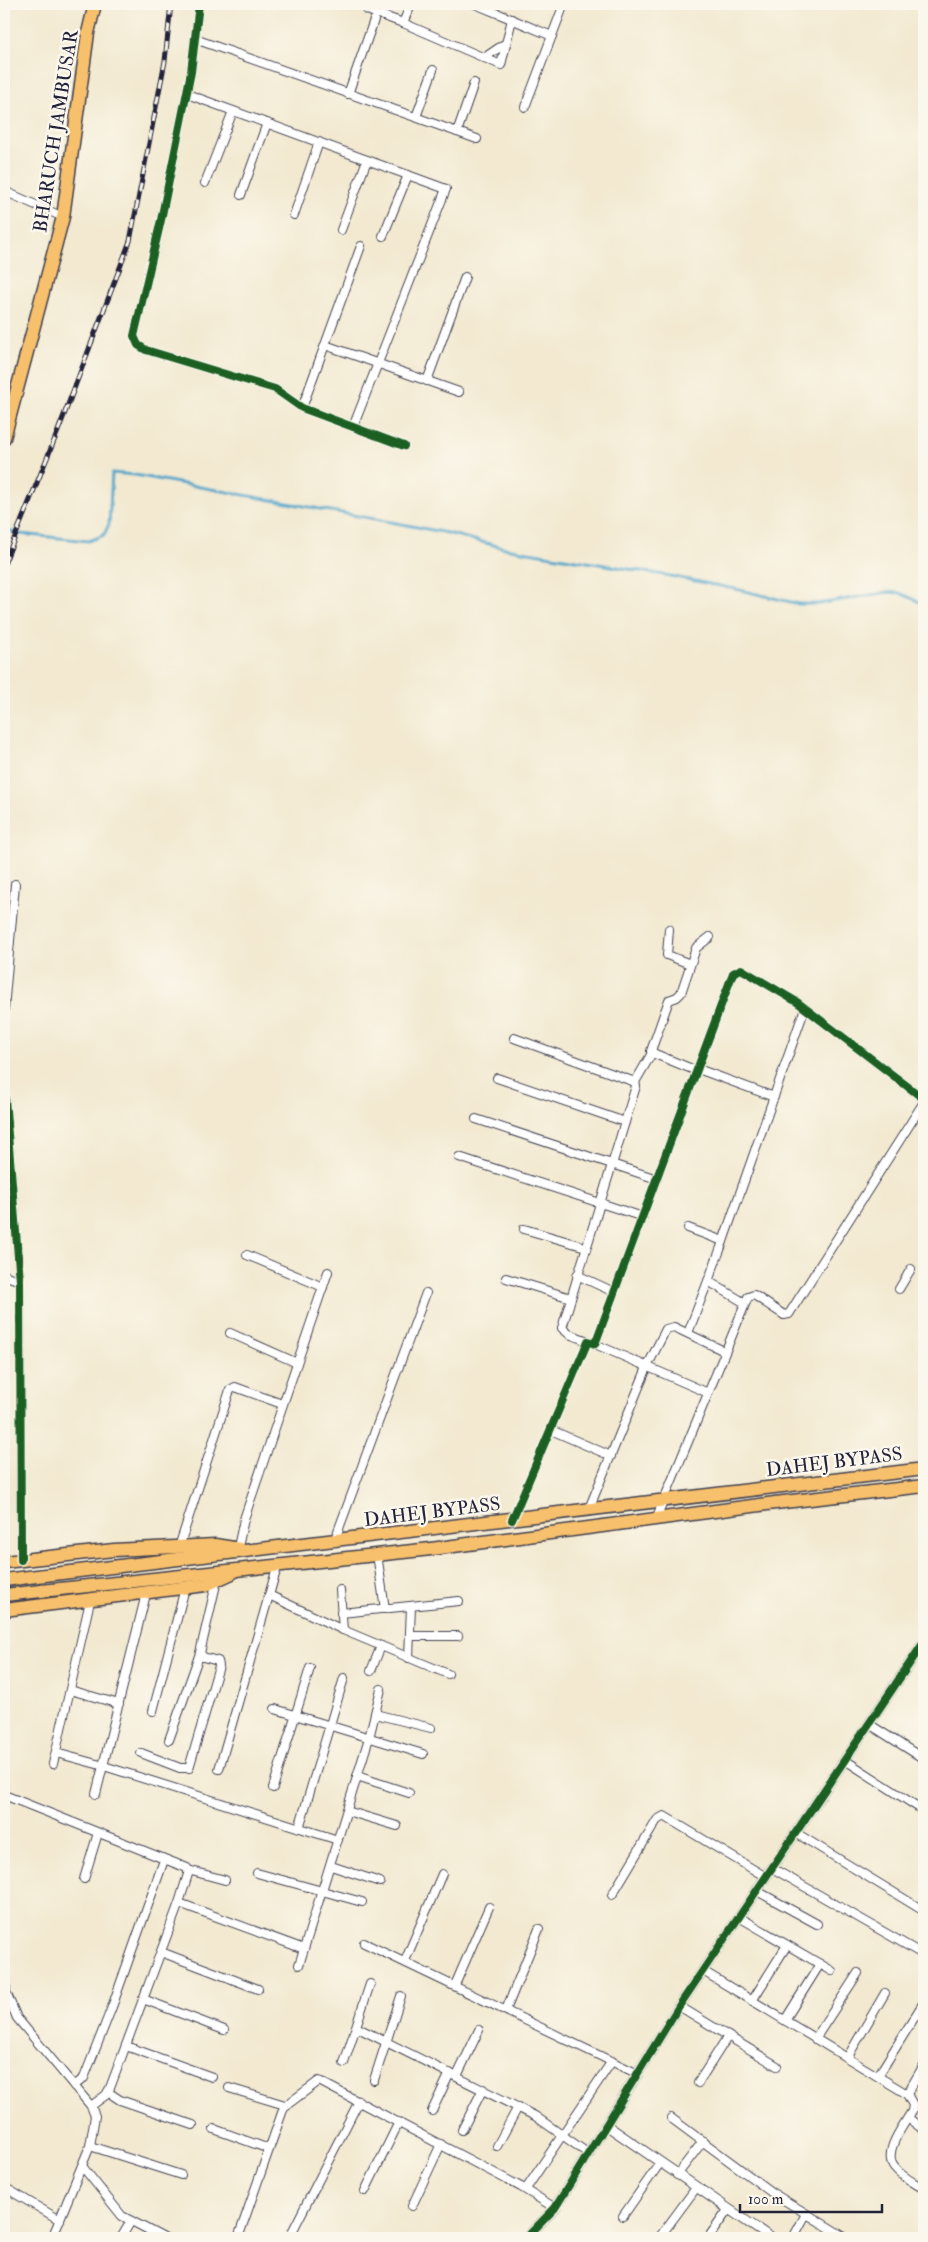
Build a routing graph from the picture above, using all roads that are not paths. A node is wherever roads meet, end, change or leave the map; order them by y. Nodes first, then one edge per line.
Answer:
1 (95, 4) edge
2 (199, 4) edge
3 (410, 4) edge
4 (475, 4) edge
5 (564, 4) edge
6 (367, 10) dead end
7 (512, 19) junction
8 (374, 20) dead end
9 (403, 22) junction
10 (552, 36) junction
11 (195, 39) junction
12 (506, 43) junction
13 (484, 58) junction
14 (433, 70) dead end
15 (474, 83) dead end
16 (187, 94) junction
17 (348, 94) junction
18 (525, 107) dead end
19 (233, 111) junction
20 (416, 117) junction
21 (267, 123) junction
22 (457, 132) junction
23 (476, 139) dead end
24 (319, 142) junction
25 (367, 160) junction
26 (408, 175) junction
27 (205, 183) dead end
28 (4, 190) edge
29 (241, 195) dead end
30 (294, 215) dead end
31 (64, 217) junction
32 (342, 230) dead end
33 (383, 236) dead end
34 (361, 246) dead end
35 (465, 277) dead end
36 (325, 345) junction
37 (377, 363) junction
38 (427, 381) junction
39 (459, 392) dead end
40 (302, 408) junction
41 (353, 427) junction
42 (4, 438) edge
43 (404, 446) dead end
44 (15, 884) dead end
45 (669, 930) dead end
46 (710, 937) dead end
47 (6, 959) edge
48 (690, 964) junction
49 (805, 1008) junction
50 (4, 1009) edge
51 (514, 1038) dead end
52 (652, 1053) junction
53 (698, 1070) junction
54 (497, 1078) dead end
55 (635, 1082) junction
56 (4, 1086) edge
57 (774, 1097) junction
58 (924, 1100) edge
59 (476, 1118) dead end
60 (625, 1122) junction
61 (459, 1157) dead end
62 (612, 1165) junction
63 (657, 1179) junction
64 (600, 1203) junction
65 (643, 1217) junction
66 (688, 1228) dead end
67 (524, 1229) dead end
68 (723, 1241) junction
69 (586, 1247) junction
70 (247, 1255) dead end
71 (911, 1269) dead end
72 (328, 1272) dead end
73 (4, 1275) edge
74 (577, 1275) junction
75 (506, 1278) dead end
76 (708, 1280) junction
77 (20, 1281) junction
78 (323, 1287) junction
79 (899, 1289) dead end
80 (614, 1292) junction
81 (426, 1293) dead end
82 (571, 1298) junction
83 (745, 1303) junction
84 (230, 1333) dead end
85 (688, 1334) junction
86 (592, 1342) junction
87 (724, 1351) junction
88 (297, 1363) junction
89 (648, 1365) junction
90 (706, 1392) junction
91 (282, 1404) junction
92 (551, 1430) junction
93 (611, 1456) junction
94 (924, 1469) edge
95 (924, 1486) edge
96 (662, 1500) junction
97 (588, 1511) junction
98 (656, 1519) junction
99 (512, 1520) junction
100 (334, 1542) junction
101 (179, 1546) junction
102 (237, 1551) junction
103 (260, 1551) junction
104 (377, 1554) junction
105 (21, 1560) junction
106 (4, 1562) edge
107 (272, 1565) junction
108 (241, 1568) junction
109 (4, 1580) edge
110 (217, 1580) junction
111 (185, 1588) junction
112 (340, 1590) dead end
113 (146, 1594) junction
114 (4, 1595) edge
115 (269, 1596) junction
116 (90, 1601) junction
117 (459, 1601) dead end
118 (412, 1606) junction
119 (385, 1609) junction
120 (4, 1610) edge
121 (342, 1613) junction
122 (343, 1630) junction
123 (410, 1636) junction
124 (458, 1636) dead end
125 (924, 1642) edge
126 (381, 1646) junction
127 (200, 1653) junction
128 (409, 1658) junction
129 (310, 1668) dead end
130 (371, 1671) dead end
131 (448, 1674) dead end
132 (344, 1678) dead end
133 (381, 1689) dead end
134 (70, 1690) junction
135 (119, 1704) junction
136 (275, 1709) dead end
137 (153, 1711) dead end
138 (375, 1714) junction
139 (295, 1715) junction
140 (869, 1724) junction
141 (330, 1726) junction
142 (431, 1728) dead end
143 (369, 1738) junction
144 (169, 1740) dead end
145 (56, 1753) junction
146 (141, 1753) dead end
147 (423, 1754) dead end
148 (924, 1759) edge
149 (845, 1760) junction
150 (53, 1764) dead end
151 (104, 1766) junction
152 (219, 1769) dead end
153 (358, 1776) junction
154 (273, 1788) dead end
155 (409, 1793) dead end
156 (96, 1794) dead end
157 (4, 1795) edge
158 (347, 1811) junction
159 (924, 1811) edge
160 (397, 1826) dead end
161 (299, 1828) junction
162 (98, 1833) junction
163 (796, 1833) junction
164 (338, 1840) junction
165 (164, 1860) junction
166 (331, 1866) junction
167 (772, 1868) junction
168 (188, 1870) junction
169 (257, 1873) dead end
170 (442, 1874) dead end
171 (766, 1877) junction
172 (84, 1879) dead end
173 (225, 1880) dead end
174 (380, 1882) dead end
175 (757, 1891) junction
176 (322, 1892) junction
177 (612, 1894) dead end
178 (362, 1902) dead end
179 (179, 1903) junction
180 (489, 1907) dead end
181 (924, 1911) edge
182 (739, 1917) junction
183 (817, 1924) dead end
184 (539, 1929) dead end
185 (364, 1943) dead end
186 (787, 1945) junction
187 (304, 1949) junction
188 (4, 1950) edge
189 (161, 1952) junction
190 (924, 1955) edge
191 (405, 1961) junction
192 (820, 1964) junction
193 (300, 1965) dead end
194 (703, 1971) junction
195 (832, 1971) dead end
196 (858, 1973) dead end
197 (370, 1984) dead end
198 (455, 1985) junction
199 (258, 1989) dead end
200 (5, 1990) edge
201 (886, 1993) dead end
202 (401, 1996) dead end
203 (143, 1999) junction
204 (752, 2001) junction
205 (924, 2002) edge
206 (679, 2006) junction
207 (506, 2010) junction
208 (785, 2020) junction
209 (356, 2027) junction
210 (224, 2030) dead end
211 (479, 2030) dead end
212 (728, 2036) junction
213 (815, 2038) junction
214 (387, 2042) junction
215 (126, 2046) junction
216 (847, 2058) junction
217 (612, 2061) junction
218 (344, 2063) dead end
219 (924, 2065) edge
220 (777, 2066) dead end
221 (638, 2074) junction
222 (453, 2075) junction
223 (878, 2076) junction
224 (212, 2077) dead end
225 (374, 2080) dead end
226 (698, 2083) dead end
227 (74, 2086) junction
228 (229, 2088) dead end
229 (483, 2089) junction
230 (108, 2092) junction
231 (907, 2094) junction
232 (359, 2101) junction
233 (286, 2105) junction
234 (91, 2106) junction
235 (518, 2107) junction
236 (432, 2111) dead end
237 (671, 2118) dead end
238 (908, 2118) junction
239 (399, 2122) junction
240 (193, 2125) dead end
241 (606, 2125) junction
242 (214, 2129) dead end
243 (462, 2130) dead end
244 (924, 2130) edge
245 (562, 2133) junction
246 (704, 2141) junction
247 (441, 2144) junction
248 (90, 2146) junction
249 (497, 2146) dead end
250 (270, 2149) junction
251 (589, 2154) junction
252 (660, 2163) junction
253 (82, 2166) junction
254 (181, 2175) dead end
255 (677, 2175) junction
256 (4, 2187) edge
257 (696, 2188) junction
258 (526, 2189) junction
259 (924, 2189) edge
260 (365, 2191) dead end
261 (412, 2206) dead end
262 (555, 2208) junction
263 (728, 2210) junction
264 (806, 2214) junction
265 (623, 2216) dead end
266 (60, 2220) junction
267 (131, 2221) junction
268 (52, 2238) edge
269 (121, 2238) edge
270 (164, 2238) edge
271 (238, 2238) edge
272 (290, 2238) edge
273 (526, 2238) edge
274 (659, 2238) edge
275 (708, 2238) edge
276 (771, 2238) edge
277 (793, 2238) edge
278 (846, 2238) edge

1 - 31 highway, BHARUCH JAMBUSAR
2 - 11 street
3 - 9 street
4 - 7 street
5 - 10 street
6 - 9 street
7 - 10 street
7 - 12 street
8 - 17 street
9 - 13 street
10 - 18 street
11 - 16 street
11 - 17 street
12 - 13 street
12 - 13 street
14 - 20 street
15 - 22 street
16 - 19 street
16 - 40 street
17 - 20 street
19 - 21 street
19 - 27 street
20 - 22 street
21 - 24 street
21 - 29 street
22 - 23 street
24 - 25 street
24 - 30 street
25 - 26 street
25 - 32 street
26 - 33 street
26 - 37 street
28 - 31 street
31 - 42 highway, BHARUCH JAMBUSAR
34 - 36 street
35 - 38 street
36 - 37 street
36 - 40 street
37 - 38 street
37 - 41 street
38 - 39 street
40 - 41 street
41 - 43 street
44 - 47 street
45 - 48 street
46 - 48 street
47 - 50 street
48 - 52 street
49 - 53 street
49 - 57 street
49 - 58 street
51 - 55 street
52 - 53 street
52 - 55 street
53 - 57 street
53 - 63 street
54 - 60 street
55 - 60 street
56 - 77 street
57 - 68 street
58 - 83 street
59 - 62 street
60 - 62 street
61 - 64 street
62 - 63 street
62 - 64 street
63 - 65 street
64 - 65 street
64 - 69 street
65 - 80 street
66 - 68 street
67 - 69 street
68 - 76 street
69 - 74 street
70 - 78 street
71 - 79 street
72 - 78 street
73 - 77 street
74 - 80 street
74 - 82 street
75 - 82 street
76 - 83 street
76 - 85 street
77 - 105 street
78 - 88 street
80 - 86 street
81 - 100 street
82 - 86 street
83 - 87 street
84 - 88 street
85 - 87 street
85 - 89 street
86 - 89 street
86 - 92 street
87 - 90 street
88 - 91 street
89 - 90 street
89 - 93 street
90 - 96 street
91 - 101 street
91 - 102 street
92 - 93 street
92 - 99 street
93 - 97 street
94 - 96 highway, DAHEJ BYPASS
95 - 98 highway, DAHEJ BYPASS
96 - 97 highway, DAHEJ BYPASS
96 - 98 street
97 - 99 highway, DAHEJ BYPASS
98 - 104 highway, DAHEJ BYPASS
99 - 100 highway, DAHEJ BYPASS
100 - 103 highway, DAHEJ BYPASS
101 - 102 highway, DAHEJ BYPASS
101 - 105 highway, DAHEJ BYPASS
102 - 103 highway, DAHEJ BYPASS
102 - 109 highway
103 - 107 highway
104 - 107 highway, DAHEJ BYPASS
104 - 119 street
105 - 106 highway, DAHEJ BYPASS
107 - 108 highway, DAHEJ BYPASS
107 - 115 street
108 - 110 highway
108 - 114 highway, DAHEJ BYPASS
110 - 111 highway
110 - 127 street
111 - 113 highway
111 - 137 street
112 - 121 street
113 - 116 highway
113 - 135 street
115 - 122 street
115 - 152 street
116 - 120 highway
116 - 134 street
117 - 118 street
118 - 119 street
118 - 123 street
119 - 121 street
121 - 122 street
122 - 126 street
123 - 124 street
123 - 128 street
125 - 140 street
126 - 128 street
126 - 130 street
127 - 144 street
127 - 146 street
128 - 131 street
129 - 139 street
132 - 141 street
133 - 138 street
134 - 135 street
134 - 145 street
135 - 151 street
136 - 139 street
138 - 142 street
138 - 143 street
139 - 141 street
139 - 154 street
140 - 148 street
140 - 149 street
141 - 143 street
141 - 161 street
143 - 147 street
143 - 153 street
145 - 150 street
145 - 151 street
149 - 159 street
149 - 163 street
151 - 156 street
151 - 161 street
153 - 155 street
153 - 158 street
157 - 162 street
158 - 160 street
158 - 164 street
161 - 164 street
162 - 165 street
162 - 172 street
163 - 167 street
163 - 181 street
164 - 166 street
165 - 168 street
165 - 227 street
166 - 174 street
166 - 176 street
167 - 171 street
167 - 190 street
168 - 173 street
168 - 179 street
169 - 176 street
170 - 191 street
171 - 175 street
171 - 177 street
175 - 182 street
175 - 183 street
176 - 178 street
176 - 187 street
179 - 187 street
179 - 189 street
180 - 198 street
182 - 186 street
182 - 194 street
184 - 207 street
185 - 191 street
186 - 192 street
186 - 204 street
187 - 193 street
188 - 200 street
189 - 199 street
189 - 203 street
191 - 198 street
192 - 195 street
192 - 208 street
194 - 204 street
194 - 206 street
196 - 213 street
197 - 209 street
198 - 207 street
200 - 227 street
201 - 216 street
202 - 214 street
203 - 210 street
203 - 215 street
204 - 208 street
205 - 223 street
206 - 212 street
206 - 221 street
207 - 217 street
208 - 213 street
209 - 214 street
209 - 218 street
211 - 222 street
212 - 220 street
212 - 226 street
213 - 216 street
214 - 222 street
214 - 225 street
215 - 224 street
215 - 230 street
216 - 223 street
217 - 221 street
217 - 245 street
219 - 231 street
221 - 241 street
222 - 229 street
222 - 236 street
223 - 231 street
227 - 234 street
228 - 233 street
229 - 235 street
229 - 243 street
230 - 234 street
230 - 240 street
231 - 238 street
232 - 233 street
232 - 239 street
232 - 272 street
233 - 250 street
234 - 248 street
235 - 245 street
235 - 249 street
237 - 246 street
238 - 244 street
238 - 259 street
239 - 247 street
239 - 260 street
241 - 251 street
241 - 252 street
242 - 250 street
245 - 251 street
245 - 258 street
246 - 255 street
246 - 264 street
247 - 258 street
247 - 261 street
248 - 253 street
248 - 254 street
250 - 271 street
251 - 262 street
252 - 255 street
252 - 265 street
253 - 266 street
253 - 267 street
255 - 257 street
256 - 266 street
257 - 263 street
257 - 274 street
258 - 262 street
262 - 273 street
263 - 275 street
263 - 276 street
264 - 277 street
264 - 278 street
266 - 268 street
267 - 269 street
267 - 270 street

